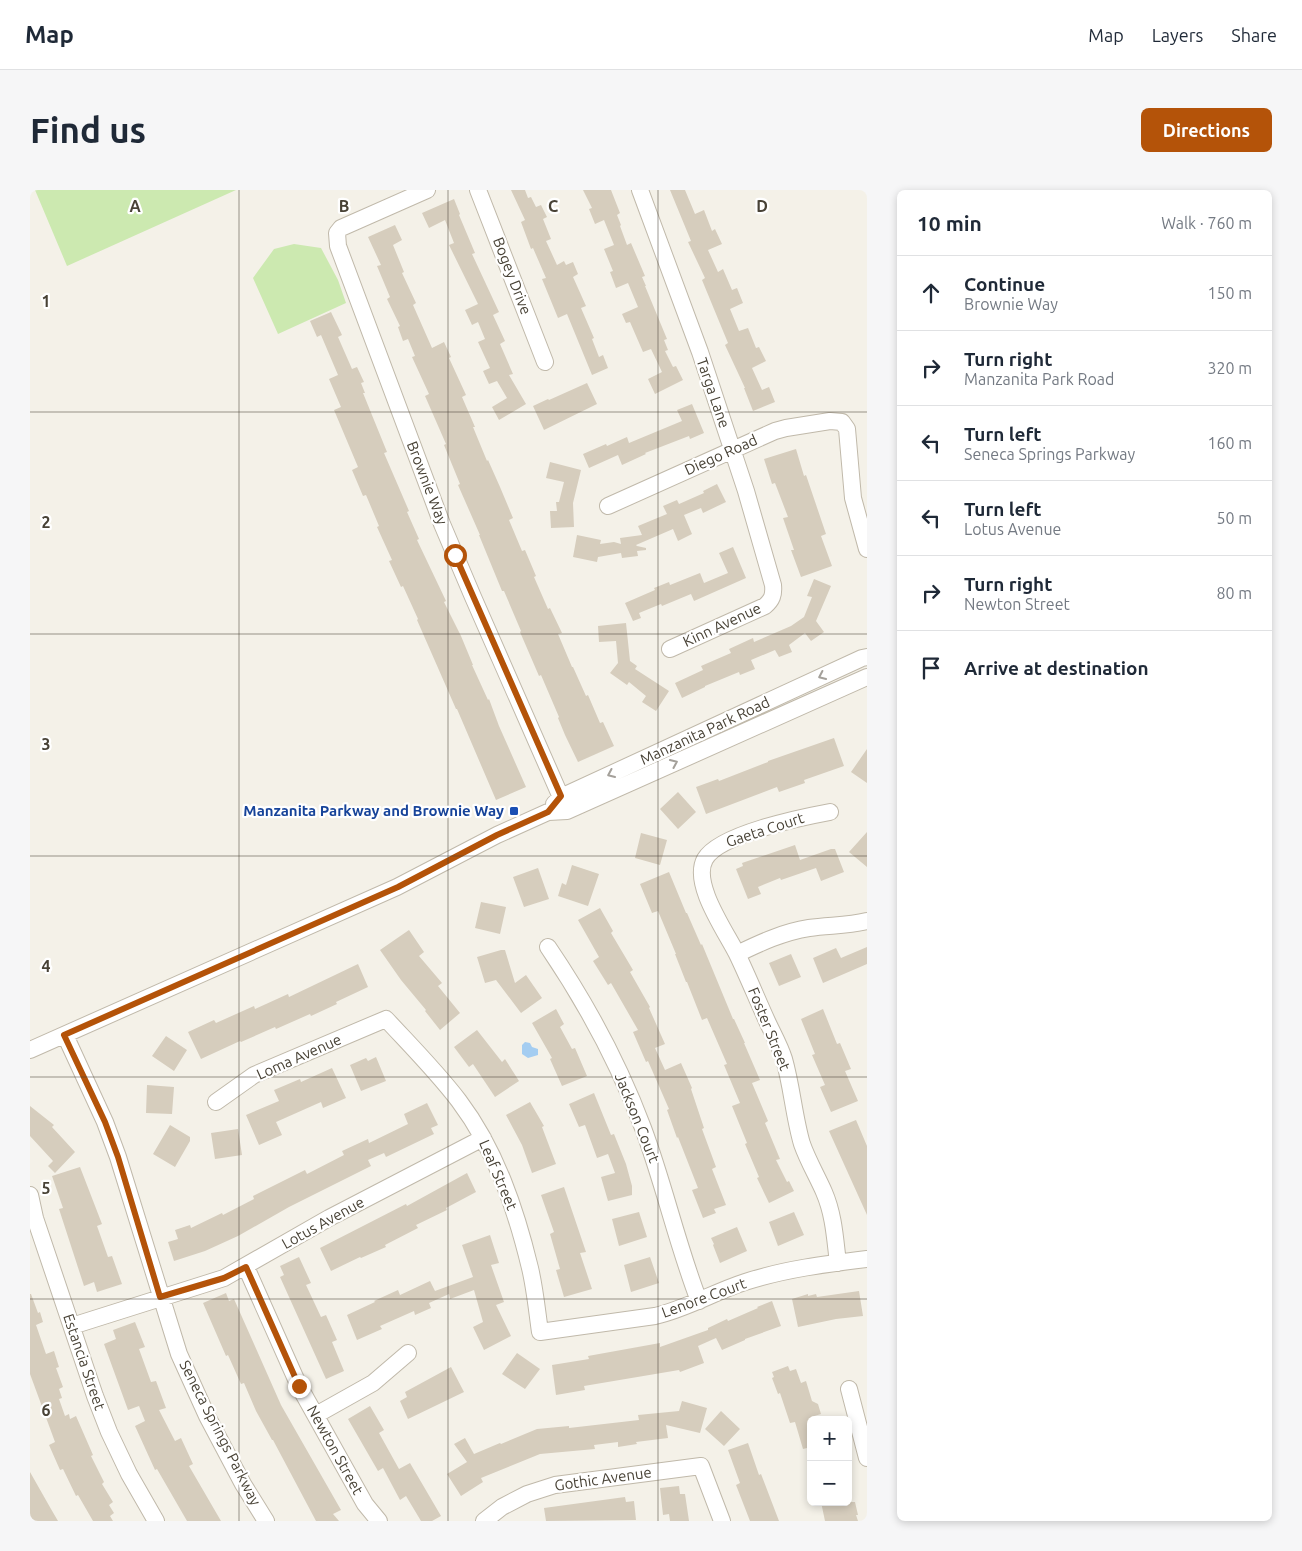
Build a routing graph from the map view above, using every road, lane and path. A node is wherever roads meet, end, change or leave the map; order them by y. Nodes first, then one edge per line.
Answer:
1 (427, 190) edge
2 (478, 190) edge
3 (640, 190) edge
4 (545, 362) dead end
5 (732, 450) junction
6 (608, 506) dead end
7 (867, 548) edge
8 (772, 599) joint
9 (670, 649) dead end
10 (867, 658) edge
11 (867, 677) edge
12 (564, 804) junction
13 (830, 812) dead end
14 (705, 859) joint
15 (867, 921) edge
16 (548, 947) dead end
17 (737, 954) junction
18 (386, 1019) joint
19 (64, 1035) junction
20 (30, 1050) edge
21 (216, 1102) dead end
22 (483, 1138) junction
23 (30, 1195) edge
24 (867, 1259) edge
25 (838, 1263) junction
26 (246, 1267) junction
27 (160, 1297) junction
28 (699, 1300) junction
29 (72, 1326) junction
30 (540, 1332) joint
31 (408, 1353) dead end
32 (849, 1389) dead end
33 (316, 1415) junction
34 (867, 1458) edge
35 (156, 1521) edge
36 (266, 1521) edge
37 (379, 1521) edge
38 (484, 1521) edge
39 (722, 1521) edge

1 - 12 street, Brownie Way
2 - 4 street, Bogey Drive
3 - 5 street, Targa Lane
5 - 6 street, Diego Road
5 - 7 street, Diego Road
5 - 8 street, Targa Lane
8 - 9 street, Kinn Avenue
10 -> 12 street, Manzanita Park Road
12 -> 11 street, Manzanita Park Road
12 - 19 street, Manzanita Park Road
13 - 14 street, Gaeta Court
14 - 17 street, Foster Street
15 - 17 street
16 - 28 street, Jackson Court
17 - 25 street, Foster Street
18 - 21 street, Loma Avenue
18 - 22 street, Leaf Street
19 - 20 street, Manzanita Park Road
19 - 27 street, Seneca Springs Parkway
22 - 26 street, Lotus Avenue
22 - 30 street, Leaf Street
23 - 29 street, Estancia Street
24 - 25 street, Lenore Court
25 - 28 street, Lenore Court
26 - 27 street, Lotus Avenue
26 - 33 street, Newton Street
27 - 29 street, Lotus Avenue
27 - 36 street, Seneca Springs Parkway
28 - 30 street, Lenore Court
29 - 35 street, Estancia Street
31 - 33 street
32 - 34 street
33 - 37 street, Newton Street
38 - 39 street, Gothic Avenue

